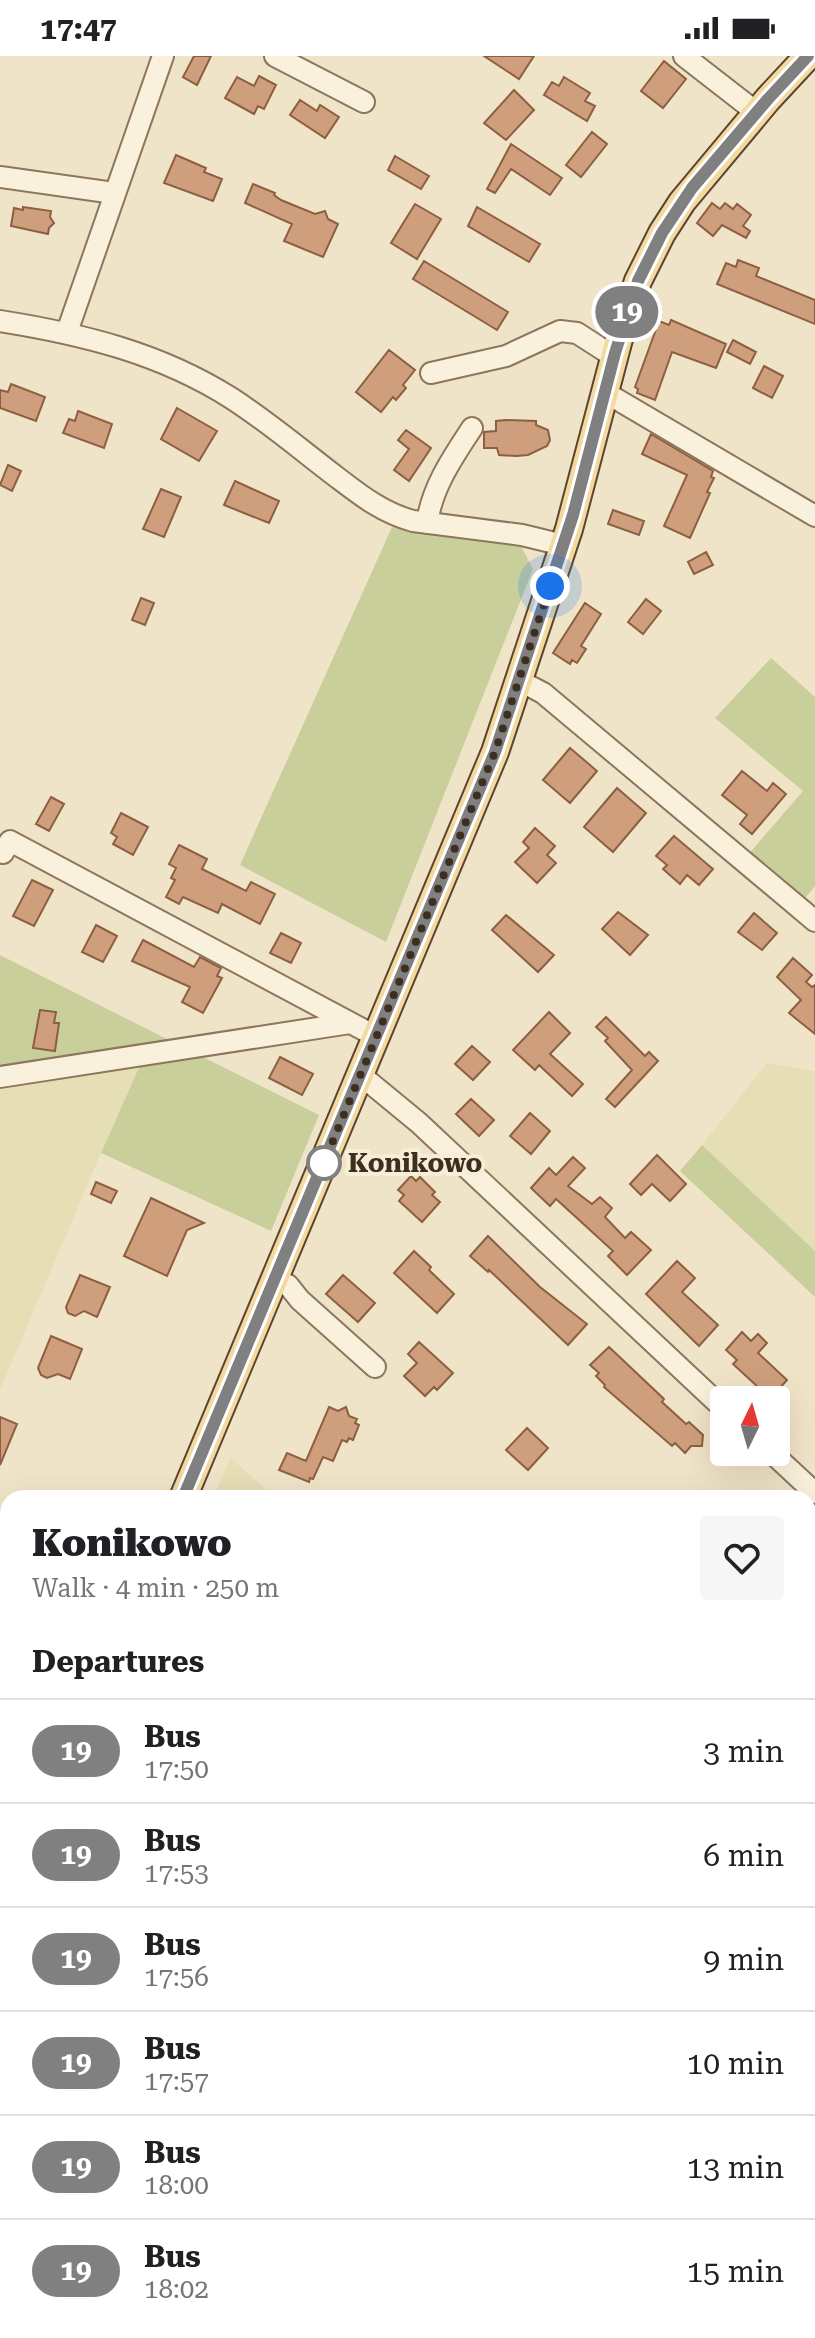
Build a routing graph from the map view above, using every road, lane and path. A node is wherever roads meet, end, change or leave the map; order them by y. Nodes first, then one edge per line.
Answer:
1 (163, 56) edge
2 (275, 56) edge
3 (684, 56) edge
4 (808, 56) edge
5 (364, 102) dead end
6 (756, 112) junction
7 (0, 177) edge
8 (114, 193) junction
9 (0, 321) edge
10 (67, 332) junction
11 (615, 353) junction
12 (431, 373) dead end
13 (604, 394) junction
14 (472, 428) dead end
15 (815, 516) edge
16 (427, 523) junction
17 (563, 545) junction
18 (520, 681) junction
19 (0, 851) edge
20 (815, 921) edge
21 (350, 1023) junction
22 (377, 1037) junction
23 (0, 1077) edge
24 (360, 1078) junction
25 (275, 1279) junction
26 (375, 1367) dead end
27 (710, 1396) edge
28 (786, 1466) edge
29 (186, 1490) edge
30 (812, 1490) edge

1 - 8 street
2 - 5 street
3 - 6 street
4 - 6 main road
6 - 11 main road
7 - 8 street
8 - 10 street
9 - 10 street
10 - 16 street
11 - 12 street
11 - 13 main road
13 - 15 street
13 - 17 main road
14 - 16 street
16 - 17 street
17 - 18 main road
18 - 20 street
18 - 22 main road
19 - 21 street
21 - 22 street
21 - 23 street
22 - 24 main road
24 - 25 main road
24 - 27 street
25 - 26 street
25 - 29 main road
28 - 30 street

